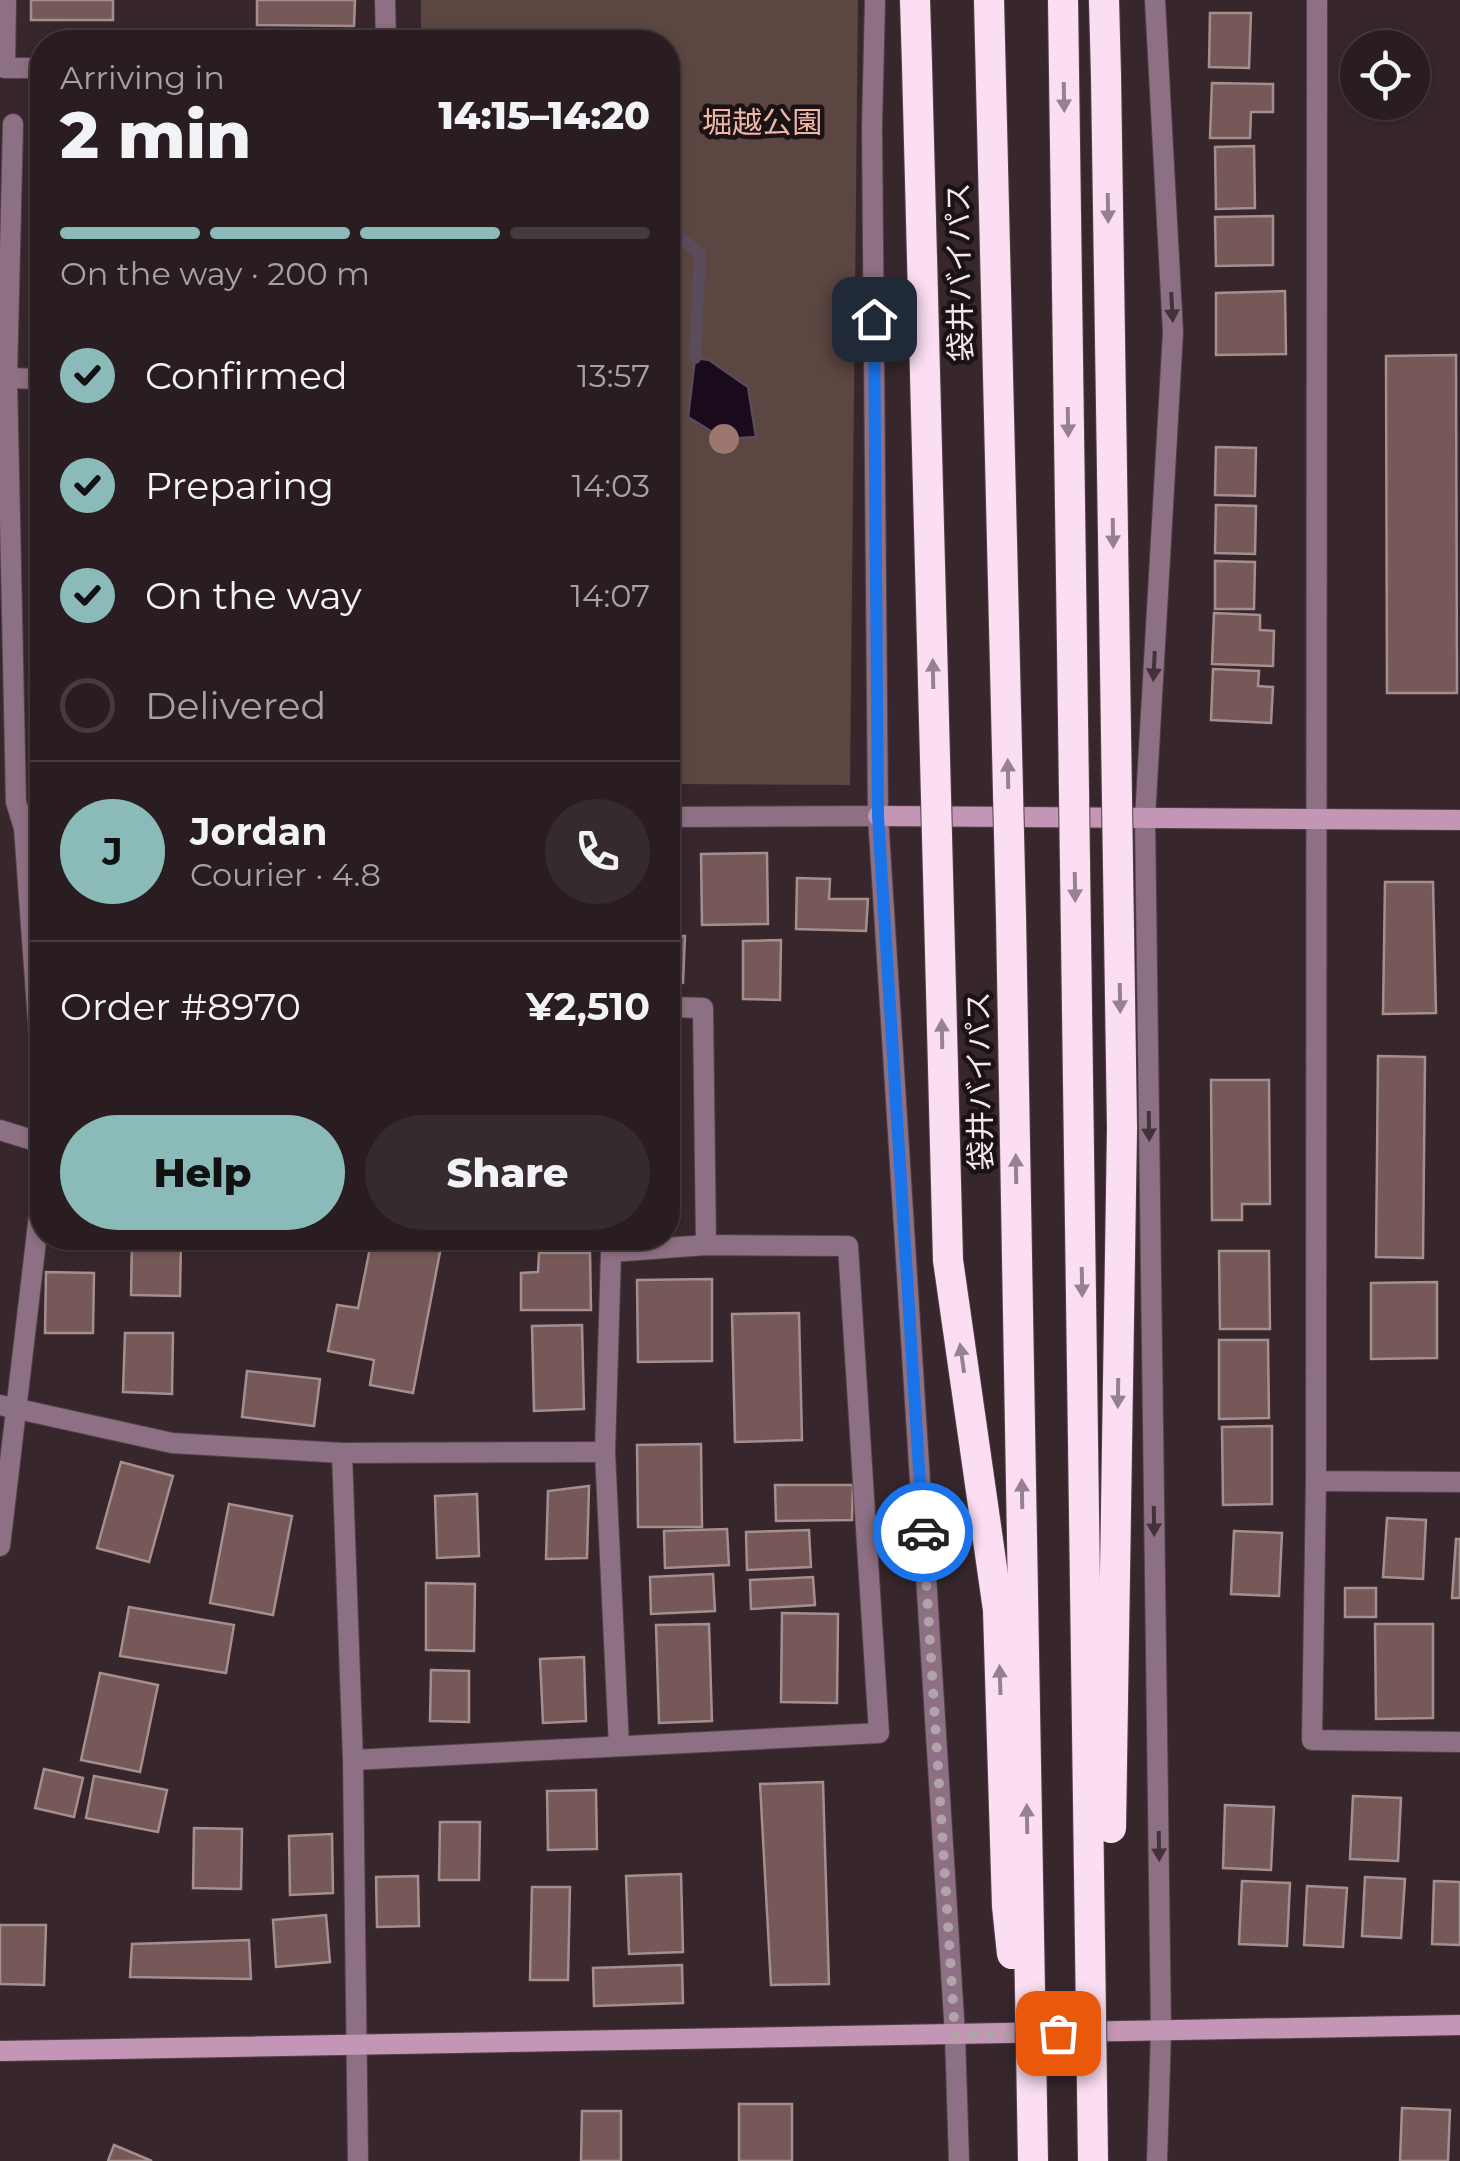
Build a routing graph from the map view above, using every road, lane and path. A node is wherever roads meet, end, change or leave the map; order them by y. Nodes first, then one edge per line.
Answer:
1 (6, 0) edge
2 (385, 0) edge
3 (874, 0) edge
4 (915, 0) edge
5 (988, 0) edge
6 (1063, 0) edge
7 (1104, 0) edge
8 (1155, 0) edge
9 (1317, 0) edge
10 (386, 30) edge
11 (30, 68) edge
12 (13, 124) dead end
13 (7, 378) junction
14 (30, 379) edge
15 (8, 800) edge
16 (878, 816) junction
17 (680, 817) edge
18 (1145, 818) junction
19 (1318, 818) junction
20 (1460, 820) edge
21 (30, 825) edge
22 (680, 1007) edge
23 (0, 1130) edge
24 (30, 1139) edge
25 (706, 1246) junction
26 (680, 1248) edge
27 (33, 1250) edge
28 (643, 1250) edge
29 (9, 1406) edge
30 (605, 1452) junction
31 (342, 1453) junction
32 (1316, 1481) junction
33 (1460, 1482) edge
34 (0, 1546) edge
35 (1460, 1742) edge
36 (619, 1746) junction
37 (354, 1760) junction
38 (1460, 2025) edge
39 (1161, 2031) junction
40 (955, 2035) junction
41 (356, 2047) junction
42 (0, 2050) edge
43 (1093, 2124) junction
44 (1032, 2126) junction
45 (358, 2161) edge
46 (959, 2161) edge
47 (1033, 2161) edge
48 (1093, 2161) edge
49 (1157, 2161) edge

1 - 11 street
2 - 10 street
3 - 16 street
44 -> 4 highway, bridge
44 -> 5 highway, 袋井バイパス, bridge
6 -> 43 highway, bridge
7 -> 43 highway, bridge
8 -> 18 street
9 - 19 street
12 - 13 street
13 - 14 street
13 - 15 street
15 - 21 street
16 - 17 street
16 - 18 street
16 - 40 street
18 - 19 street
18 -> 39 street
19 - 20 street
19 - 32 street
22 - 25 street
23 - 24 street
25 - 26 street
25 - 36 street
27 - 29 street
28 - 30 street
29 - 31 street
29 - 34 street
30 - 31 street
30 - 36 street
31 - 37 street
32 - 33 street
32 - 35 street
36 - 37 street
37 - 41 street
38 - 39 street
39 - 40 street
39 - 49 street
40 - 41 street
40 - 46 street
41 - 42 street
41 - 45 street
43 - 48 highway, bridge
44 - 47 highway, 袋井バイパス, bridge

